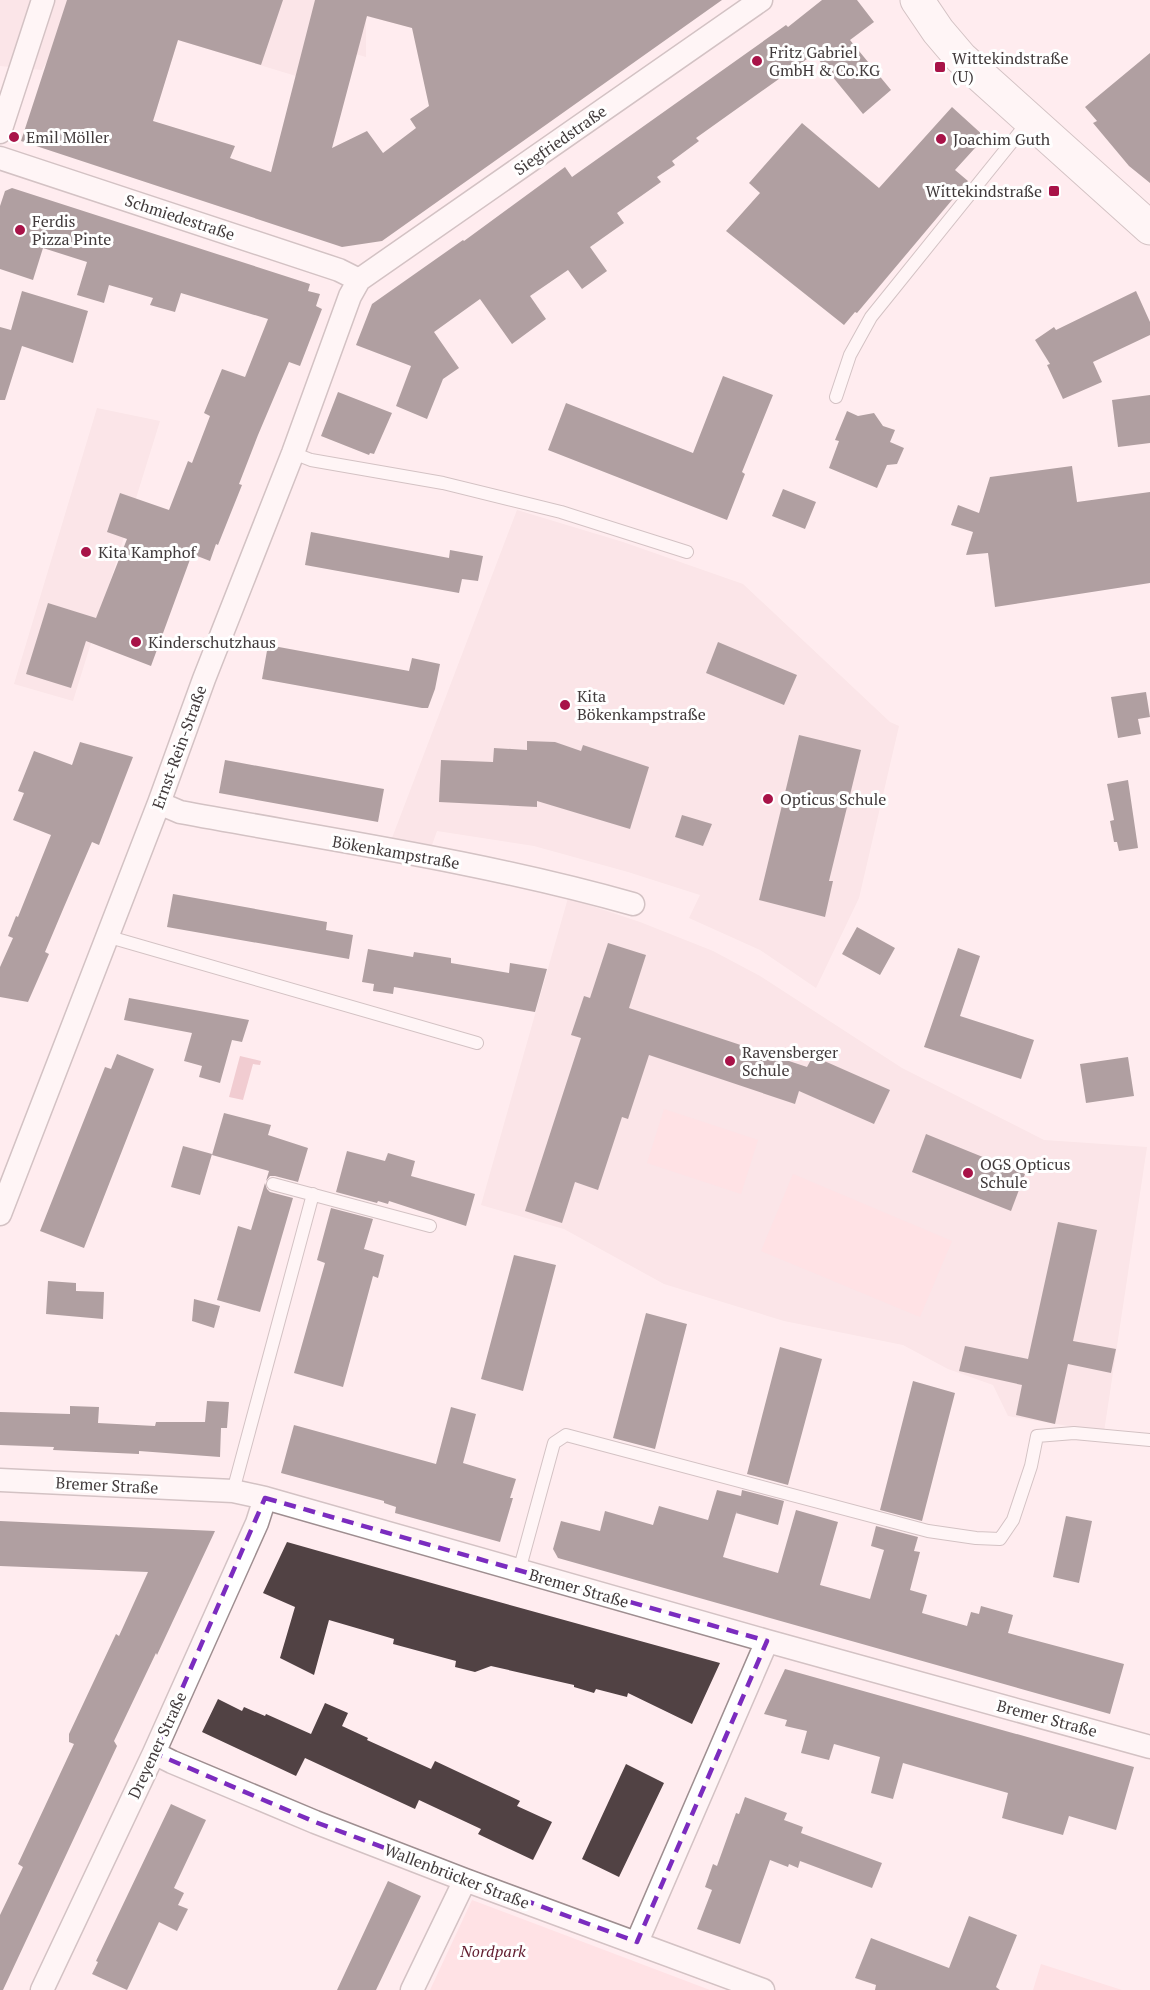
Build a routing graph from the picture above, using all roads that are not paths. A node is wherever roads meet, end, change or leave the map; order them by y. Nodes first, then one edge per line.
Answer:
1 (43, 0) edge
2 (761, 0) edge
3 (917, 0) edge
4 (1029, 121) junction
5 (0, 132) edge
6 (0, 158) edge
7 (1150, 228) edge
8 (359, 280) junction
9 (836, 396) dead end
10 (293, 453) junction
11 (687, 552) dead end
12 (159, 803) junction
13 (633, 904) dead end
14 (106, 936) junction
15 (477, 1043) dead end
16 (273, 1184) dead end
17 (313, 1194) junction
18 (0, 1214) edge
19 (429, 1226) dead end
20 (1150, 1440) edge
21 (0, 1480) edge
22 (233, 1491) junction
23 (265, 1498) junction
24 (519, 1570) junction
25 (766, 1641) junction
26 (1150, 1747) edge
27 (154, 1753) junction
28 (465, 1880) junction
29 (637, 1942) junction
30 (42, 1990) edge
31 (412, 1990) edge
32 (763, 1990) edge

1 - 5 street
2 - 8 street, Siegfriedstraße
3 - 4 main road
4 - 7 main road
4 - 9 lane
6 - 8 street, Schmiedestraße
8 - 10 street, Ernst-Rein-Straße
10 - 11 lane
10 - 12 street, Ernst-Rein-Straße
12 - 13 street, Bökenkampstraße
12 - 14 street, Ernst-Rein-Straße
14 - 15 lane
14 - 18 street, Ernst-Rein-Straße
16 - 17 lane
17 - 19 lane
17 - 22 lane
20 - 24 lane
21 - 22 street, Bremer Straße
22 - 23 street, Bremer Straße
23 - 24 street, Bremer Straße
23 - 27 street, Dreyener Straße
24 - 25 street, Bremer Straße
25 - 26 street, Bremer Straße
25 - 29 street
27 - 28 street, Wallenbrücker Straße
27 - 30 street, Dreyener Straße
28 - 29 street, Wallenbrücker Straße
28 - 31 street
29 - 32 street, Wallenbrücker Straße

